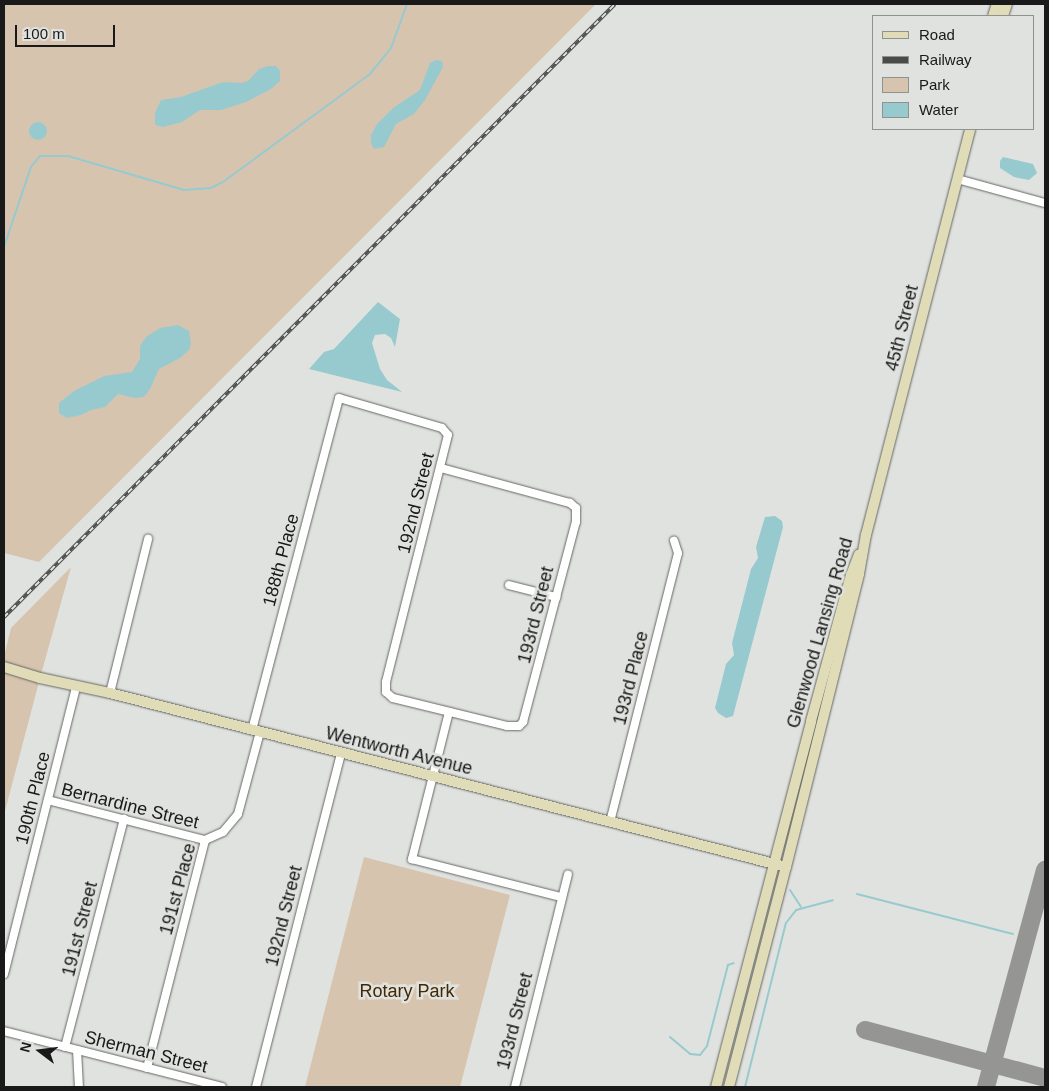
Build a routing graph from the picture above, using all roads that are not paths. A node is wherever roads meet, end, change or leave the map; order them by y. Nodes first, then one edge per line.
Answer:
1 (970, 130) edge
2 (957, 179) junction
3 (1045, 203) edge
4 (339, 398) joint
5 (440, 468) junction
6 (866, 535) junction
7 (148, 539) dead end
8 (674, 541) dead end
9 (509, 585) dead end
10 (556, 597) junction
11 (4, 666) edge
12 (76, 687) junction
13 (110, 693) junction
14 (449, 712) junction
15 (256, 731) junction
16 (342, 753) junction
17 (433, 776) junction
18 (48, 800) junction
19 (124, 819) junction
20 (610, 822) junction
21 (205, 840) junction
22 (773, 864) junction
23 (786, 867) junction
24 (568, 874) dead end
25 (561, 897) junction
26 (4, 974) edge
27 (4, 1031) edge
28 (65, 1047) junction
29 (77, 1050) junction
30 (147, 1068) junction
31 (79, 1087) edge
32 (222, 1087) edge
33 (256, 1087) edge
34 (514, 1087) edge
35 (716, 1087) edge
36 (729, 1087) edge

1 - 2 main road, 45th Street
2 - 3 street
2 - 6 main road, 45th Street
4 - 5 street, 192nd Street
4 - 15 street, 188th Place
5 - 10 street, 193rd Street
5 - 14 street, 192nd Street
6 - 22 main road, Glenwood Lansing Road
6 - 23 main road, Glenwood Lansing Road
7 - 13 street
8 - 20 street, 193rd Place
9 - 10 street
10 - 14 street, 193rd Street
11 - 12 main road, Wentworth Avenue
12 - 13 main road, Wentworth Avenue
12 - 18 street, 190th Place
13 - 15 main road, Wentworth Avenue
14 - 17 street
15 - 16 main road, Wentworth Avenue
15 - 21 street, 191st Place
16 - 17 main road, Wentworth Avenue
16 - 33 street, 192nd Street
17 - 20 main road, Wentworth Avenue
17 - 25 street
18 - 19 street, Bernardine Street
18 - 26 street, 190th Place
19 - 21 street, Bernardine Street
19 - 28 street, 191st Street
20 - 22 main road, Wentworth Avenue
21 - 30 street, 191st Place
22 - 23 main road, Wentworth Avenue
22 - 35 main road, Glenwood Lansing Road
23 - 36 main road, Glenwood Lansing Road
24 - 25 street, 193rd Street
25 - 34 street, 193rd Street
27 - 28 street, Sherman Street
28 - 29 street, Sherman Street
29 - 30 street, Sherman Street
29 - 31 street
30 - 32 street, Sherman Street

